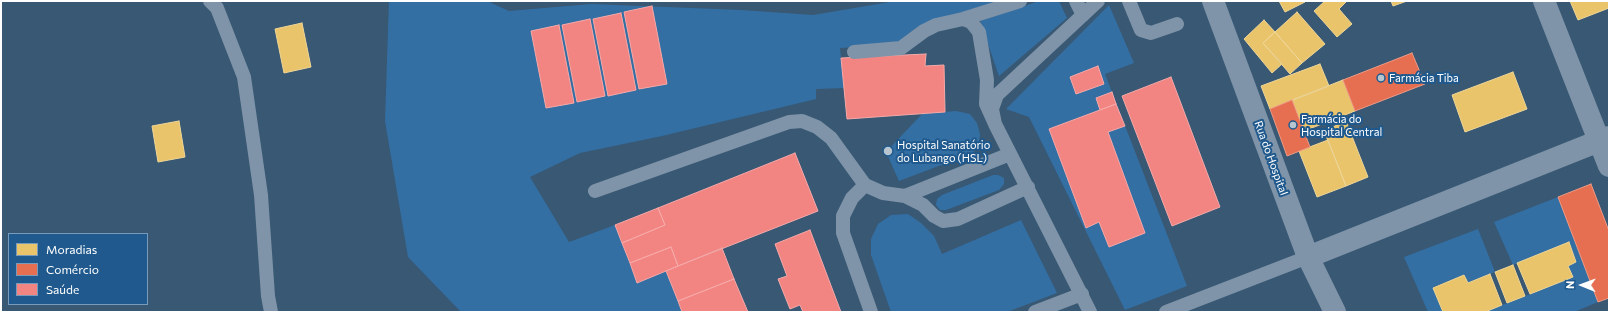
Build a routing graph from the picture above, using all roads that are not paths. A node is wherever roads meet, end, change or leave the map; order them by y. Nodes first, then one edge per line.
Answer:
1 (210, 1) edge
2 (1020, 1) edge
3 (1076, 1) edge
4 (1098, 1) edge
5 (1129, 1) edge
6 (1213, 1) edge
7 (1544, 1) edge
8 (1083, 16) junction
9 (963, 20) junction
10 (1177, 24) dead end
11 (854, 52) dead end
12 (995, 124) junction
13 (1604, 139) edge
14 (1010, 154) junction
15 (1609, 166) edge
16 (865, 185) junction
17 (1028, 187) junction
18 (595, 191) dead end
19 (905, 196) junction
20 (1308, 257) junction
21 (1082, 294) junction
22 (271, 312) edge
23 (871, 312) edge
24 (1035, 312) edge
25 (1090, 312) edge
26 (1166, 312) edge
27 (1335, 312) edge

1 - 22 lane
2 - 9 lane
3 - 8 lane
4 - 8 lane
5 - 10 lane
6 - 20 street, Rua do Hospital
7 - 13 street
8 - 12 lane
9 - 11 lane
9 - 12 lane
12 - 14 lane
13 - 15 street
13 - 20 street
14 - 17 lane
14 - 19 lane
16 - 18 lane
16 - 19 lane
16 - 23 lane
17 - 19 lane
17 - 21 lane
20 - 26 lane
20 - 27 street, Rua do Hospital
21 - 24 lane
21 - 25 lane

